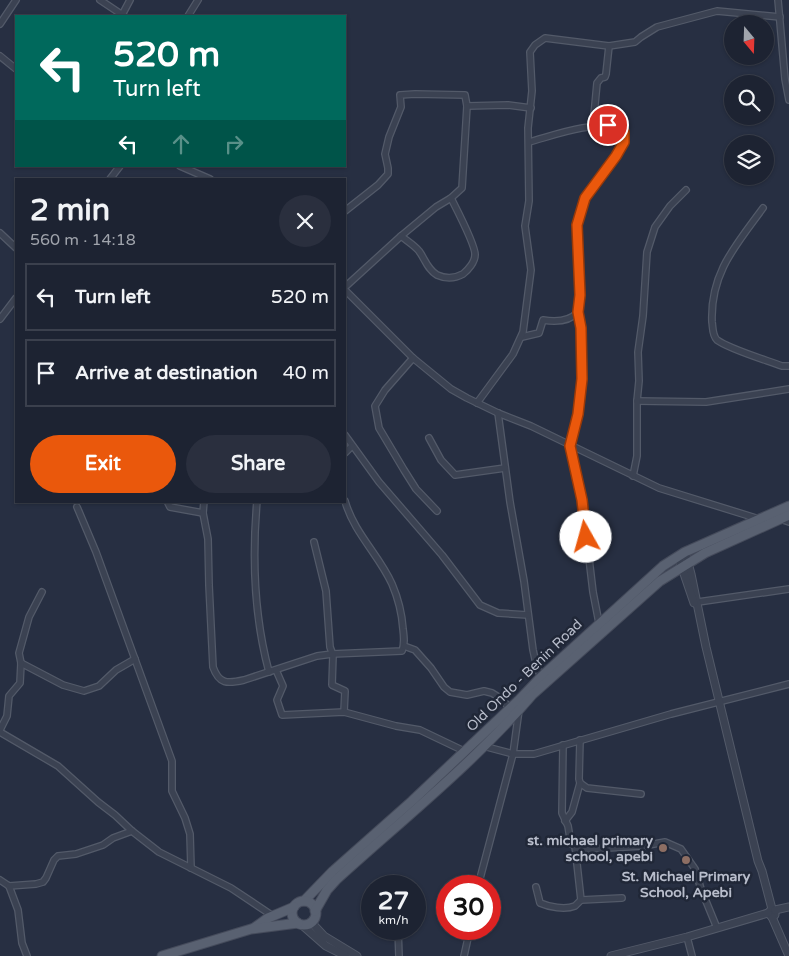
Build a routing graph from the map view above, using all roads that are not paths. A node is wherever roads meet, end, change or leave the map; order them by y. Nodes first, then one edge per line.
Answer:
1 (16, 0) edge
2 (100, 0) edge
3 (130, 0) edge
4 (198, 0) edge
5 (778, 0) edge
6 (122, 15) edge
7 (123, 15) edge
8 (189, 15) edge
9 (780, 17) junction
10 (0, 24) edge
11 (609, 46) junction
12 (1, 58) edge
13 (15, 68) edge
14 (789, 100) edge
15 (467, 106) junction
16 (531, 108) junction
17 (593, 126) junction
18 (529, 142) junction
19 (119, 167) edge
20 (182, 167) edge
21 (111, 178) edge
22 (208, 178) edge
23 (686, 190) dead end
24 (451, 198) junction
25 (763, 208) dead end
26 (346, 210) edge
27 (0, 233) edge
28 (401, 236) junction
29 (15, 247) edge
30 (346, 288) edge
31 (346, 290) edge
32 (15, 299) edge
33 (578, 312) junction
34 (0, 319) edge
35 (522, 337) junction
36 (413, 358) junction
37 (789, 366) edge
38 (789, 389) edge
39 (637, 401) junction
40 (477, 403) junction
41 (498, 413) junction
42 (346, 437) edge
43 (429, 438) dead end
44 (352, 446) junction
45 (570, 446) junction
46 (346, 452) edge
47 (505, 468) junction
48 (633, 476) junction
49 (168, 503) edge
50 (204, 503) edge
51 (257, 503) edge
52 (345, 503) edge
53 (789, 506) edge
54 (77, 507) dead end
55 (437, 511) dead end
56 (203, 513) junction
57 (789, 515) edge
58 (780, 519) junction
59 (764, 522) junction
60 (789, 522) edge
61 (314, 542) dead end
62 (682, 554) junction
63 (685, 564) junction
64 (789, 589) edge
65 (42, 592) dead end
66 (698, 602) junction
67 (698, 611) junction
68 (528, 615) junction
69 (599, 623) junction
70 (404, 646) junction
71 (333, 655) junction
72 (135, 659) junction
73 (21, 663) junction
74 (272, 671) junction
75 (541, 677) junction
76 (789, 684) edge
77 (720, 701) junction
78 (515, 711) junction
79 (344, 712) junction
80 (0, 731) edge
81 (580, 740) junction
82 (563, 745) junction
83 (483, 746) junction
84 (464, 751) junction
85 (514, 754) junction
86 (580, 783) junction
87 (641, 794) dead end
88 (565, 821) junction
89 (132, 831) junction
90 (575, 846) junction
91 (191, 868) junction
92 (481, 875) edge
93 (0, 880) edge
94 (9, 886) junction
95 (536, 887) dead end
96 (622, 898) dead end
97 (581, 900) junction
98 (304, 901) junction
99 (294, 907) junction
100 (789, 907) edge
101 (315, 911) junction
102 (789, 911) edge
103 (772, 913) junction
104 (273, 916) junction
105 (311, 922) junction
106 (300, 924) junction
107 (719, 928) junction
108 (251, 929) junction
109 (686, 937) junction
110 (398, 940) edge
111 (468, 940) edge
112 (789, 947) edge
113 (27, 956) edge
114 (162, 956) edge
115 (346, 956) edge
116 (357, 956) edge
117 (398, 956) edge
118 (464, 956) edge
119 (612, 956) edge
120 (692, 956) edge
121 (789, 956) edge

1 - 10 street
2 - 6 street
3 - 7 street
4 - 8 street
5 - 9 street
9 - 11 street
9 - 14 street
11 - 16 street
11 - 17 street
12 - 13 street
15 - 16 street
15 - 24 street
15 - 26 street
16 - 18 street
17 - 18 street
17 - 33 street
18 - 35 street
19 - 21 street
20 - 22 street
23 - 39 street
24 - 28 street
24 - 28 street
25 - 37 street
27 - 29 street
28 - 30 street
31 - 36 street
32 - 34 street
33 - 35 street
33 - 45 street
35 - 40 street
36 - 40 street
36 - 55 street
38 - 39 street
39 - 48 street
40 - 41 street
41 - 45 street
41 - 47 street
42 - 44 street
43 - 47 street
44 - 46 street
44 - 68 street
45 - 48 street
45 - 69 street
47 - 68 street
48 - 59 street
49 - 56 street
50 - 56 street
51 - 74 street
52 - 70 street
53 - 59 main road, Old Ondo - Benin Road
54 - 72 street
56 - 74 street
57 - 58 main road, Old Ondo - Benin Road
58 - 59 main road, Old Ondo - Benin Road
58 - 60 street
59 - 62 main road, Old Ondo - Benin Road
59 - 63 main road, Old Ondo - Benin Road
61 - 71 street
62 - 63 street
62 - 69 main road, Old Ondo - Benin Road
63 - 66 street
63 - 67 street
63 - 78 main road, Old Ondo - Benin Road
64 - 66 street
65 - 73 street
66 - 67 street
67 - 77 street
68 - 75 street
69 - 75 main road, Old Ondo - Benin Road
70 - 71 street
70 - 78 street
71 - 74 street
71 - 79 street
72 - 73 street
72 - 91 street
73 - 80 street
74 - 79 street
75 - 78 main road, Old Ondo - Benin Road
76 - 77 street
77 - 81 street
77 - 103 street
78 - 83 main road, Old Ondo - Benin Road
78 - 84 main road, Old Ondo - Benin Road
78 - 85 street
79 - 84 street
80 - 89 street
81 - 82 street
81 - 86 street
82 - 85 street
82 - 88 street
83 - 85 street
83 - 101 main road, Old Ondo - Benin Road
84 - 98 main road, Old Ondo - Benin Road
85 - 92 street
86 - 87 street
86 - 88 street
88 - 90 street
89 - 91 street
89 - 94 street
90 - 97 street
90 - 107 street
91 - 104 street
93 - 94 street
94 - 113 street
95 - 97 street
96 - 97 street
98 - 99 main road, Old Ondo - Benin Road
98 - 101 main road
99 - 104 main road, Old Ondo - Benin Road
99 - 106 main road
100 - 103 street
101 - 105 main road, Old Ondo - Benin Road
102 - 103 street
103 - 107 street
103 - 112 street
103 - 121 street
104 - 108 main road, Old Ondo - Benin Road
105 - 106 main road, Old Ondo - Benin Road
105 - 116 street
106 - 108 main road, Old Ondo - Benin Road
106 - 115 street
107 - 109 street
108 - 114 main road, Old Ondo - Benin Road
109 - 119 street
109 - 120 street
110 - 117 street
111 - 118 street

